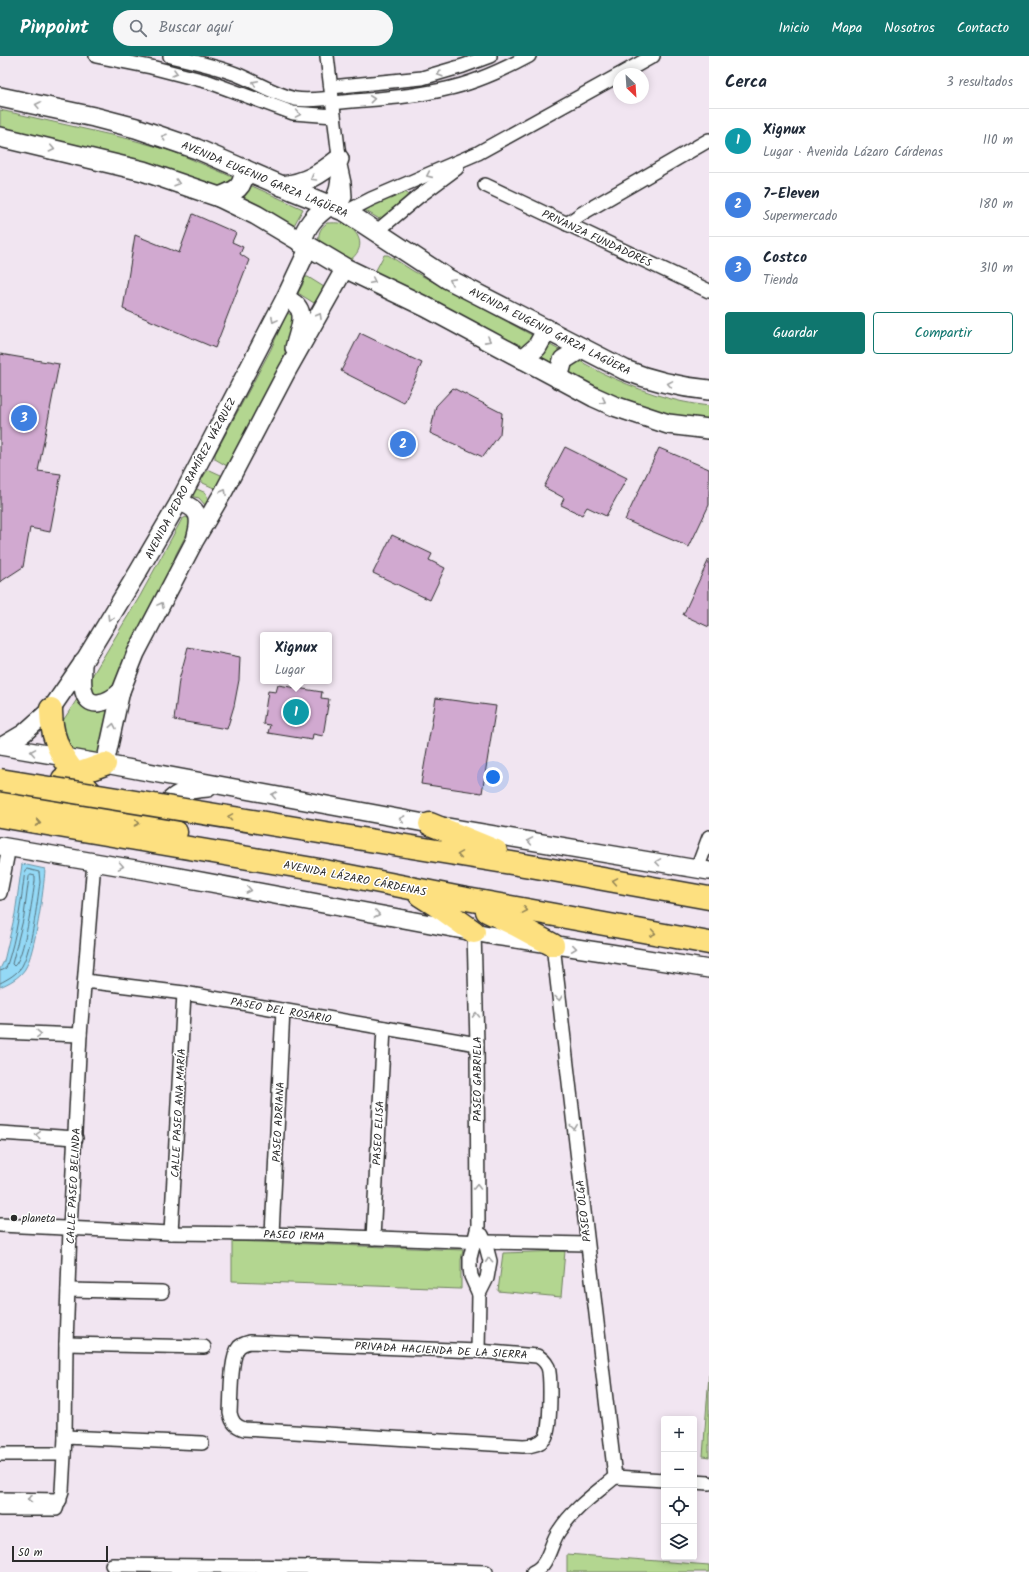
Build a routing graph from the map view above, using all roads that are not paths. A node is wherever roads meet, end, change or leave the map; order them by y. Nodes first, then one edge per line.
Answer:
1 (96, 56) edge
2 (170, 56) edge
3 (327, 56) edge
4 (490, 56) edge
5 (529, 56) edge
6 (653, 56) edge
7 (152, 61) edge
8 (632, 68) edge
9 (497, 72) junction
10 (613, 79) edge
11 (0, 97) edge
12 (333, 101) junction
13 (0, 137) edge
14 (709, 140) edge
15 (478, 153) junction
16 (339, 162) junction
17 (244, 169) junction
18 (344, 183) junction
19 (485, 185) dead end
20 (282, 186) junction
21 (219, 196) junction
22 (371, 198) junction
23 (338, 209) junction
24 (567, 224) junction
25 (376, 232) junction
26 (305, 245) junction
27 (345, 268) junction
28 (709, 291) edge
29 (285, 298) junction
30 (547, 329) junction
31 (582, 348) junction
32 (523, 359) junction
33 (287, 371) junction
34 (558, 378) junction
35 (709, 390) edge
36 (709, 429) edge
37 (180, 502) junction
38 (194, 542) junction
39 (84, 661) junction
40 (121, 691) junction
41 (51, 709) junction
42 (1, 746) edge
43 (63, 757) junction
44 (105, 764) junction
45 (82, 782) junction
46 (234, 787) junction
47 (4, 791) edge
48 (57, 807) junction
49 (0, 816) edge
50 (112, 818) junction
51 (430, 824) junction
52 (172, 831) junction
53 (709, 837) edge
54 (5, 846) edge
55 (94, 862) junction
56 (536, 867) junction
57 (319, 870) junction
58 (703, 870) edge
59 (407, 887) junction
60 (0, 893) edge
61 (461, 898) junction
62 (709, 898) edge
63 (474, 932) junction
64 (709, 943) edge
65 (553, 945) junction
66 (709, 969) edge
67 (85, 981) junction
68 (184, 993) junction
69 (283, 1010) junction
70 (384, 1028) junction
71 (0, 1032) edge
72 (80, 1035) junction
73 (477, 1044) junction
74 (0, 1133) edge
75 (76, 1138) junction
76 (0, 1224) edge
77 (70, 1229) junction
78 (172, 1233) junction
79 (272, 1234) junction
80 (373, 1238) junction
81 (479, 1242) junction
82 (587, 1244) junction
83 (68, 1290) junction
84 (162, 1292) dead end
85 (479, 1294) junction
86 (66, 1344) junction
87 (204, 1347) dead end
88 (478, 1351) junction
89 (65, 1437) junction
90 (202, 1443) dead end
91 (0, 1454) edge
92 (64, 1454) junction
93 (616, 1477) junction
94 (661, 1480) edge
95 (697, 1482) edge
96 (709, 1483) edge
97 (0, 1499) edge
98 (58, 1505) junction
99 (0, 1509) edge
100 (112, 1566) dead end
101 (486, 1572) edge
102 (533, 1572) edge

1 - 7 street
12 -> 2 street
3 - 12 street
4 - 9 street
4 -> 12 street
5 - 9 street
6 - 8 street
7 -> 12 street
12 -> 9 street
10 - 15 street
17 -> 11 main road, AVENIDA EUGENIO GARZA LAGÜERA
12 - 16 street
13 -> 21 main road
14 - 24 street
15 -> 22 street
15 - 25 street
16 - 18 street
16 -> 20 main road
16 - 23 street
17 - 20 main road, AVENIDA EUGENIO GARZA LAGÜERA
17 - 21 main road
18 - 22 street
18 - 23 street
19 - 24 street, PRIVANZA FUNDADORES
20 - 23 main road, AVENIDA EUGENIO GARZA LAGÜERA
21 - 26 main road
22 - 23 street
23 - 25 main road, AVENIDA EUGENIO GARZA LAGÜERA
23 - 26 main road
24 - 28 street, PRIVANZA FUNDADORES
30 -> 25 main road, AVENIDA EUGENIO GARZA LAGÜERA
26 - 27 main road
26 - 29 street, AVENIDA PEDRO RAMÍREZ VÁZQUEZ
27 -> 32 main road
33 -> 27 street
29 - 33 street
29 -> 37 street, AVENIDA PEDRO RAMÍREZ VÁZQUEZ
30 - 31 main road, AVENIDA EUGENIO GARZA LAGÜERA
30 - 32 main road
31 - 34 main road
35 -> 31 main road, AVENIDA EUGENIO GARZA LAGÜERA
32 - 34 main road
38 -> 33 street
34 -> 36 main road
37 - 38 street
37 -> 39 street, AVENIDA PEDRO RAMÍREZ VÁZQUEZ
40 -> 38 street
39 - 40 street
39 - 41 street, AVENIDA PEDRO RAMÍREZ VÁZQUEZ
44 -> 40 street
41 - 42 street, AVENIDA PEDRO RAMÍREZ VÁZQUEZ
41 - 43 highway
43 -> 42 street
43 - 44 street
43 - 45 highway
44 - 45 highway
44 - 46 street
45 - 47 highway
45 - 48 highway
45 - 50 highway
51 -> 46 street
46 - 52 street
47 - 48 highway
56 -> 47 highway, bridge
48 - 50 highway
49 -> 57 highway, AVENIDA LÁZARO CÁRDENAS
50 -> 52 highway
51 - 56 highway
58 -> 51 street
52 - 57 highway
53 - 58 street
54 - 55 street
54 - 60 street
55 -> 63 street
55 - 67 street, CALLE PASEO BELINDA
62 -> 56 highway
57 - 59 highway, AVENIDA LÁZARO CÁRDENAS
59 - 61 highway, AVENIDA LÁZARO CÁRDENAS
59 - 63 highway
61 -> 64 highway, AVENIDA LÁZARO CÁRDENAS
61 - 65 highway
63 - 65 street
73 -> 63 street, PASEO GABRIELA
65 -> 66 street
65 -> 82 street, PASEO OLGA
67 - 68 street, PASEO DEL ROSARIO
67 - 72 street, CALLE PASEO BELINDA
68 - 69 street, PASEO DEL ROSARIO
68 - 78 street, CALLE PASEO ANA MARÍA
69 - 70 street, PASEO DEL ROSARIO
69 - 79 street, PASEO ADRIANA
70 - 73 street, PASEO DEL ROSARIO
70 - 80 street, PASEO ELISA
71 -> 72 street
72 - 75 street, CALLE PASEO BELINDA
81 -> 73 street, PASEO GABRIELA
75 -> 74 street
75 - 77 street, CALLE PASEO BELINDA
76 - 77 street, PASEO IRMA
77 - 78 street, PASEO IRMA
77 - 83 street, CALLE PASEO BELINDA
78 - 79 street, PASEO IRMA
79 - 80 street, PASEO IRMA
80 - 81 street, PASEO IRMA
81 - 82 street, PASEO IRMA
81 - 85 street, PASEO GABRIELA
85 -> 81 street, PASEO GABRIELA
82 - 93 street, PASEO OLGA
83 - 84 street
83 - 86 street, CALLE PASEO BELINDA
85 - 88 street, PASEO GABRIELA
86 - 87 street
86 - 89 street, CALLE PASEO BELINDA
88 - 88 street, PRIVADA HACIENDA DE LA SIERRA
89 - 90 street
89 - 92 street, CALLE PASEO BELINDA
91 - 92 street
92 - 98 street, CALLE PASEO BELINDA
93 - 94 street
93 - 102 street
95 - 96 street
98 -> 97 street
98 - 99 street
100 - 101 street

